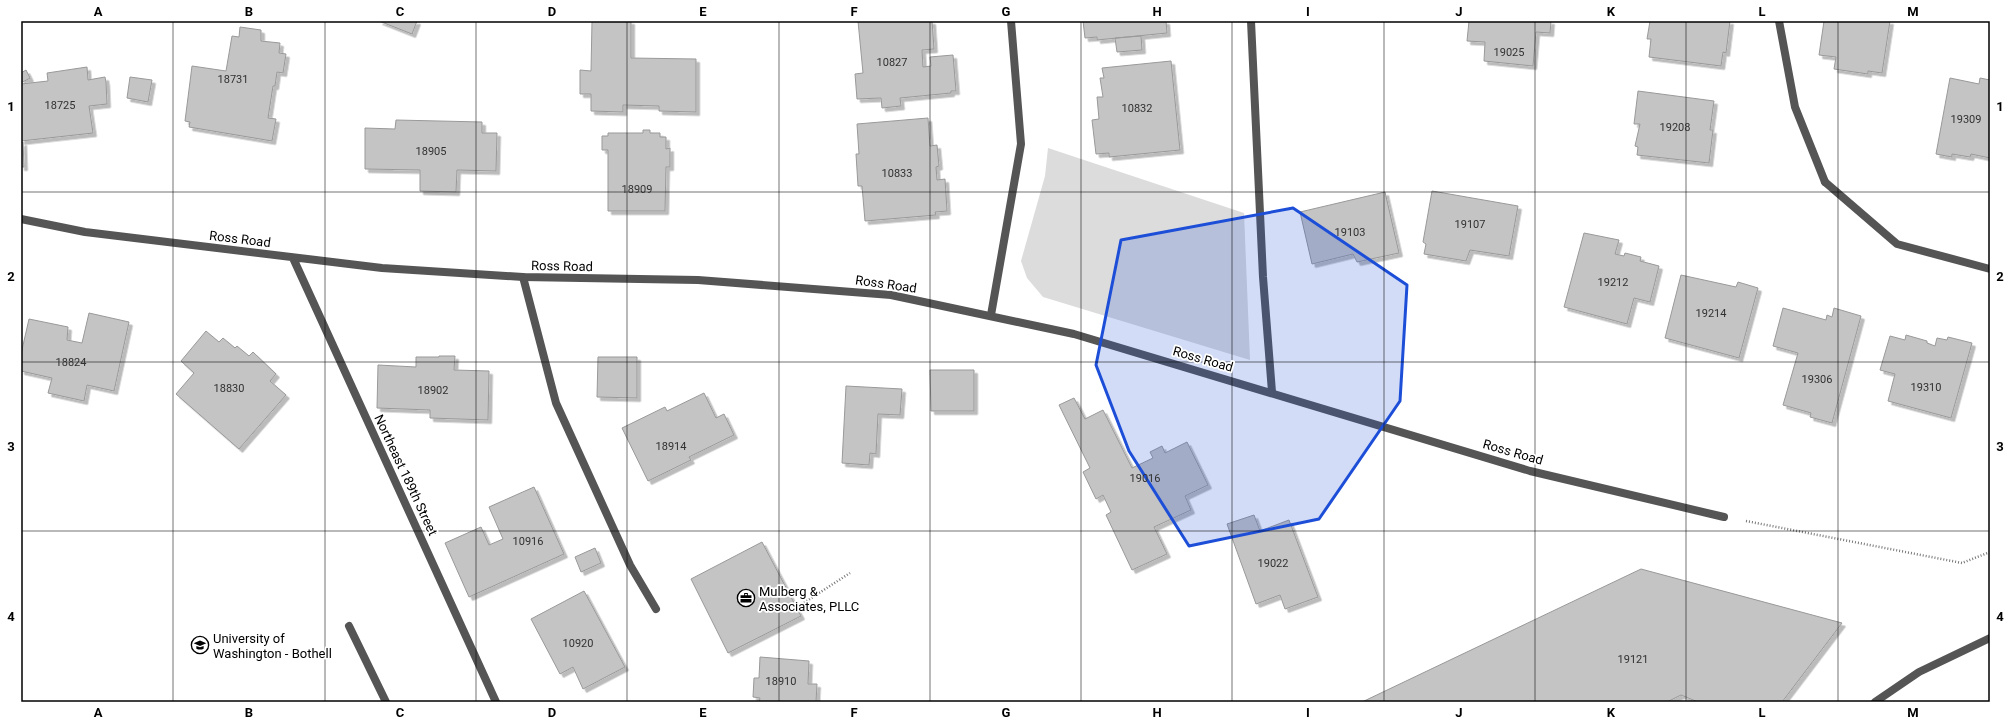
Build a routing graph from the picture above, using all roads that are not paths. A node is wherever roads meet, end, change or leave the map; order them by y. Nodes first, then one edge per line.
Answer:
1 (1011, 21) edge
2 (1251, 21) edge
3 (1778, 21) edge
4 (21, 219) edge
5 (293, 258) junction
6 (1990, 269) edge
7 (523, 278) junction
8 (991, 316) junction
9 (1272, 392) junction
10 (1724, 517) road end
11 (656, 609) dead end
12 (349, 626) dead end
13 (1990, 638) edge
14 (386, 702) edge
15 (496, 702) edge
16 (1875, 702) edge

1 - 8 street
2 - 9 street
3 - 6 street
4 - 5 street, Ross Road
5 - 7 street, Ross Road
5 - 15 street, Northeast 189th Street
7 - 8 street, Ross Road
7 - 11 street
8 - 9 street, Ross Road
9 - 10 street, Ross Road
12 - 14 street
13 - 16 street

